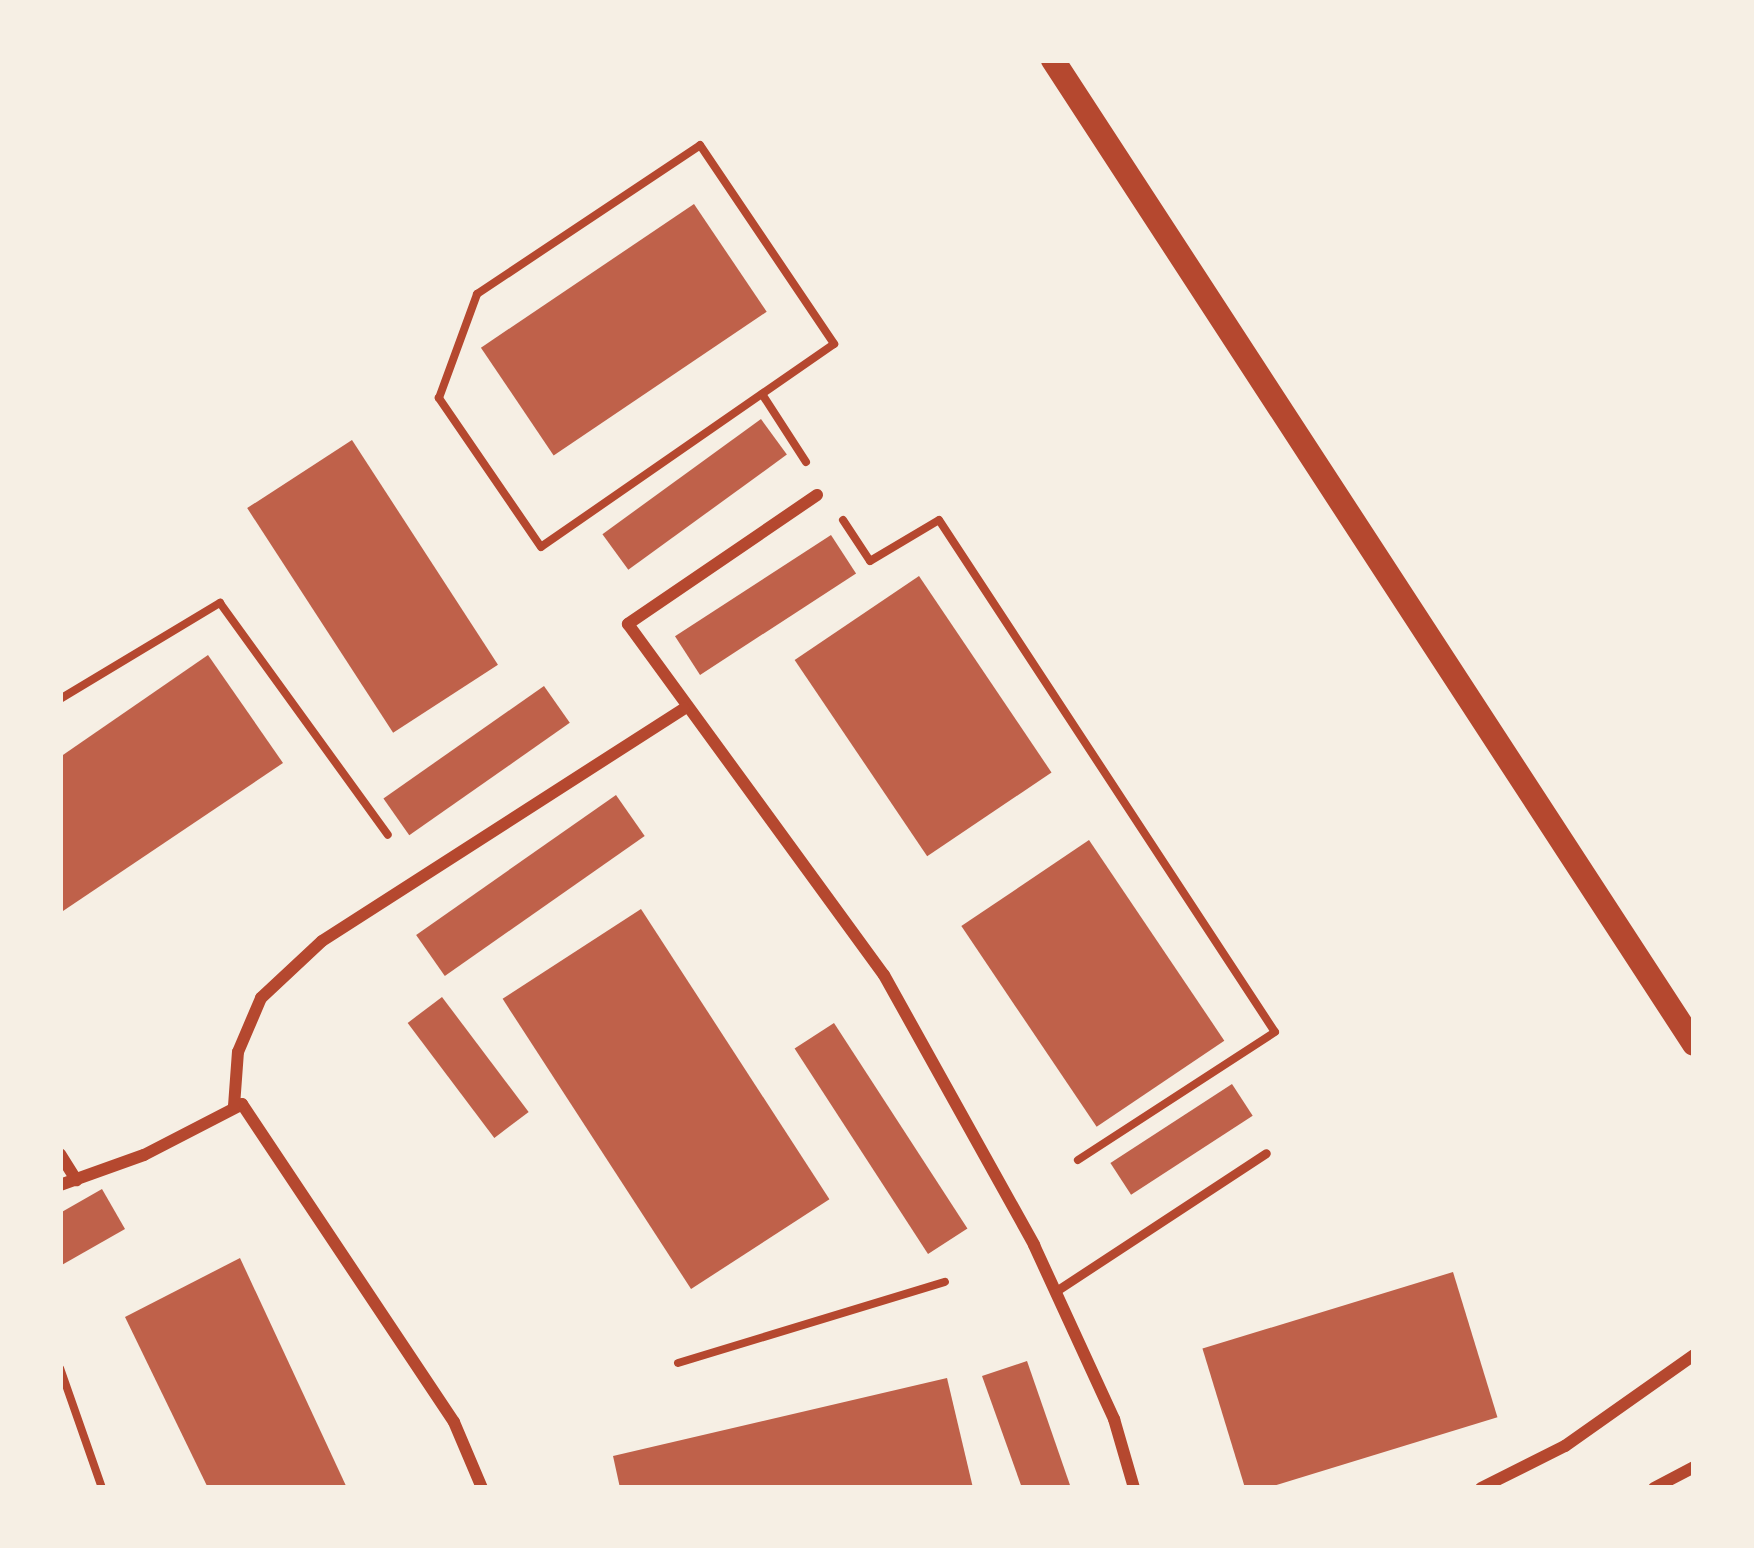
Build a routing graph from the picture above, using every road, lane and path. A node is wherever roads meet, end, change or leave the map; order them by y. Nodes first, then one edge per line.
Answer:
1 (1053, 60) edge
2 (762, 394) junction
3 (810, 468) dead end
4 (817, 496) dead end
5 (834, 505) dead end
6 (60, 699) edge
7 (685, 709) junction
8 (388, 835) dead end
9 (1694, 1044) edge
10 (242, 1104) junction
11 (1266, 1153) dead end
12 (60, 1154) edge
13 (1078, 1160) dead end
14 (76, 1180) junction
15 (60, 1186) edge
16 (945, 1282) dead end
17 (1056, 1291) junction
18 (1694, 1355) edge
19 (678, 1363) dead end
20 (60, 1368) edge
21 (1694, 1467) edge
22 (1510, 1474) junction
23 (102, 1488) edge
24 (482, 1488) edge
25 (1134, 1488) edge
26 (1481, 1488) edge
27 (1517, 1488) edge
28 (1654, 1488) edge

1 - 9 main road
2 - 2 path
2 - 3 path
4 - 7 street
5 - 13 path
6 - 8 path
7 - 10 street
7 - 17 street
10 - 14 street
10 - 24 street
11 - 17 lane
12 - 14 street
14 - 15 street
16 - 19 path
17 - 25 street
18 - 22 street
20 - 23 path
21 - 28 street
22 - 26 street
22 - 27 street

